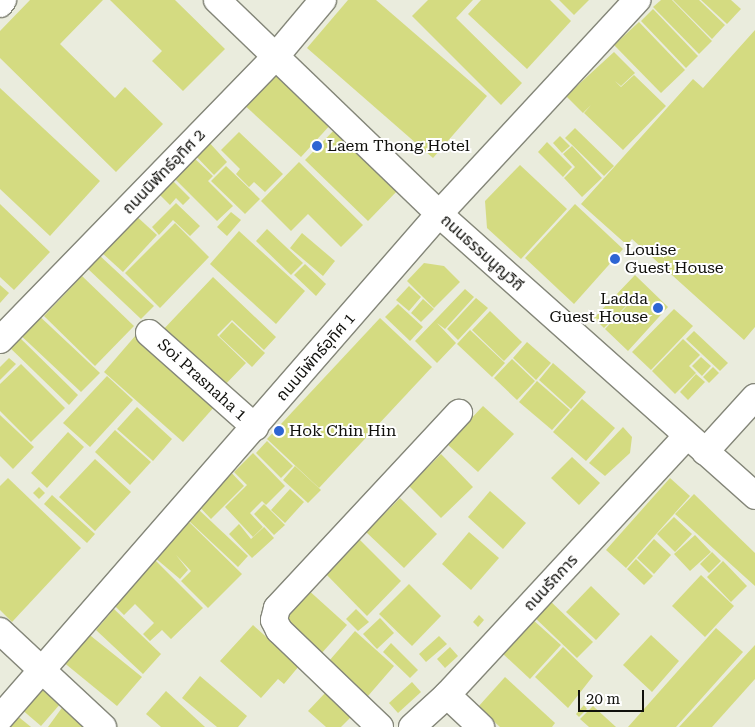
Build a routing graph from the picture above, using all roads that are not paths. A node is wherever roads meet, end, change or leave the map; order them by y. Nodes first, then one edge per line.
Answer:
1 (3, 0) edge
2 (217, 0) edge
3 (323, 0) edge
4 (637, 0) edge
5 (0, 4) edge
6 (276, 56) junction
7 (439, 214) junction
8 (149, 333) dead end
9 (0, 340) edge
10 (755, 397) edge
11 (459, 413) dead end
12 (255, 427) junction
13 (696, 444) junction
14 (755, 496) edge
15 (0, 630) edge
16 (43, 671) junction
17 (447, 695) junction
18 (0, 718) edge
19 (103, 727) edge
20 (380, 727) edge
21 (412, 727) edge
22 (481, 727) edge

1 - 5 street
2 - 6 street, ถนนธรรมนูญวิถี
3 - 6 street, ถนนนิพัทธ์อุทิศ 2
4 - 7 street, ถนนนิพัทธ์อุทิศ 1
6 - 7 street, ถนนธรรมนูญวิถี
6 - 9 street, ถนนนิพัทธ์อุทิศ 2
7 - 12 street, ถนนนิพัทธ์อุทิศ 1
7 - 13 street, ถนนธรรมนูญวิถี
8 - 12 street, Soi Prasnaha 1
10 - 13 street, ถนนรัถการ
11 - 20 street
12 - 16 street, ถนนนิพัทธ์อุทิศ 1
13 - 14 street, ถนนธรรมนูญวิถี
13 - 17 street, ถนนรัถการ
15 - 16 street
16 - 18 street, ถนนนิพัทธ์อุทิศ 1
16 - 19 street
17 - 21 street, ถนนรัถการ
17 - 22 street

